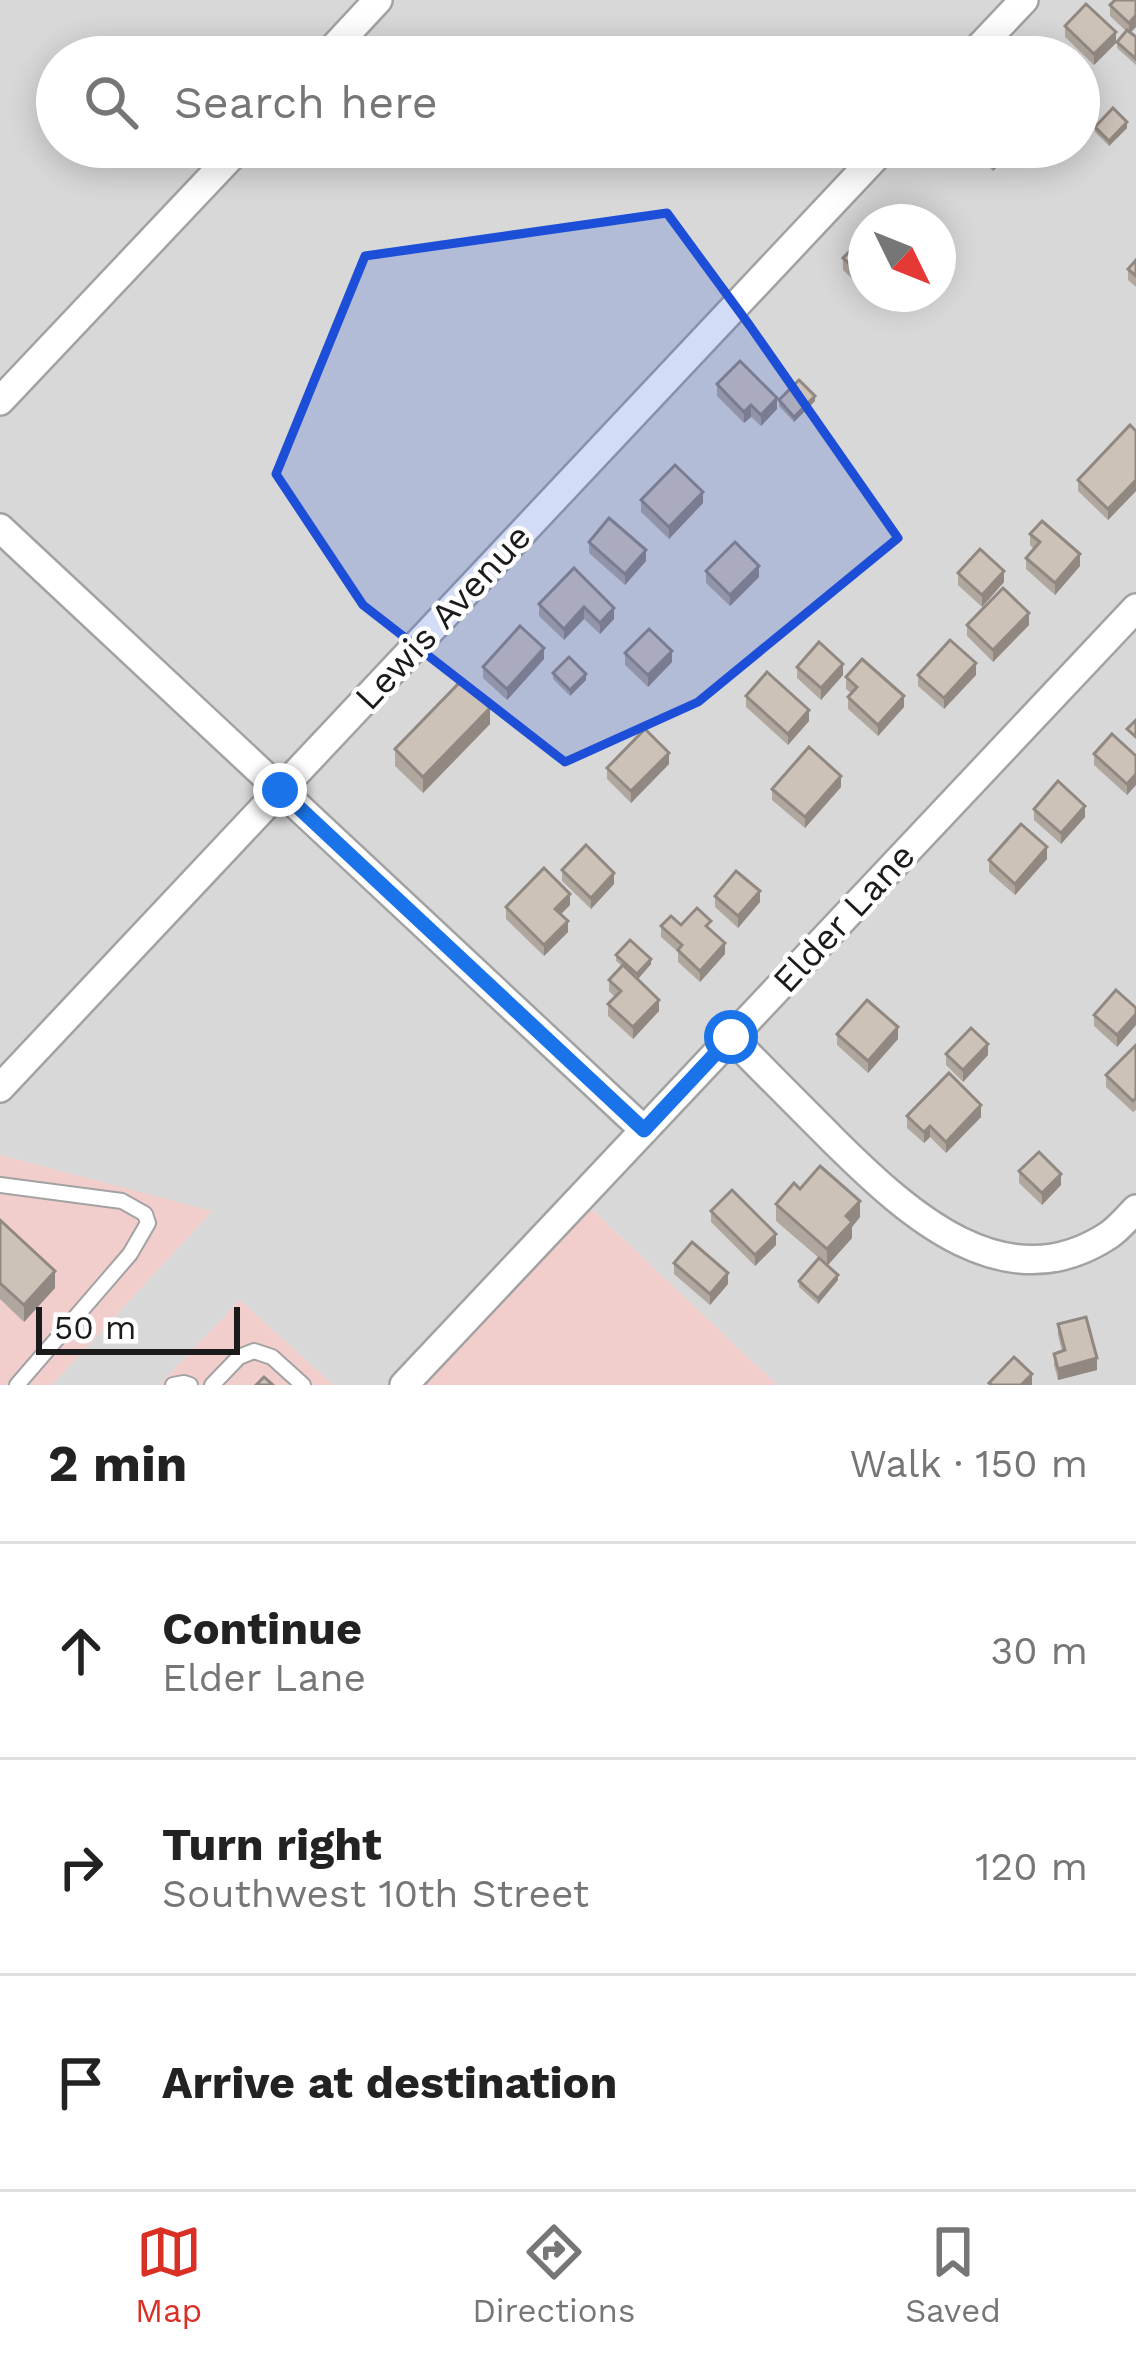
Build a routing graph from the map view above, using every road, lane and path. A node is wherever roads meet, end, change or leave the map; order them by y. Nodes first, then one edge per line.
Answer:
1 (378, 0) edge
2 (1024, 0) edge
3 (345, 36) edge
4 (990, 36) edge
5 (220, 168) edge
6 (865, 168) edge
7 (0, 401) edge
8 (0, 528) edge
9 (1136, 608) edge
10 (280, 790) junction
11 (731, 1037) junction
12 (0, 1088) edge
13 (644, 1130) junction
14 (0, 1185) edge
15 (1136, 1209) edge
16 (16, 1385) edge
17 (173, 1385) edge
18 (190, 1385) edge
19 (212, 1385) edge
20 (303, 1385) edge
21 (404, 1385) edge

1 - 3 street
2 - 4 street
5 - 7 street
6 - 10 street, Lewis Avenue
8 - 10 street
9 - 11 street, Elder Lane
10 - 12 street, Lewis Avenue
10 - 13 street
11 - 13 street, Elder Lane
11 - 15 street
13 - 21 street, Elder Lane
14 - 16 lane
17 - 18 lane
19 - 20 lane

